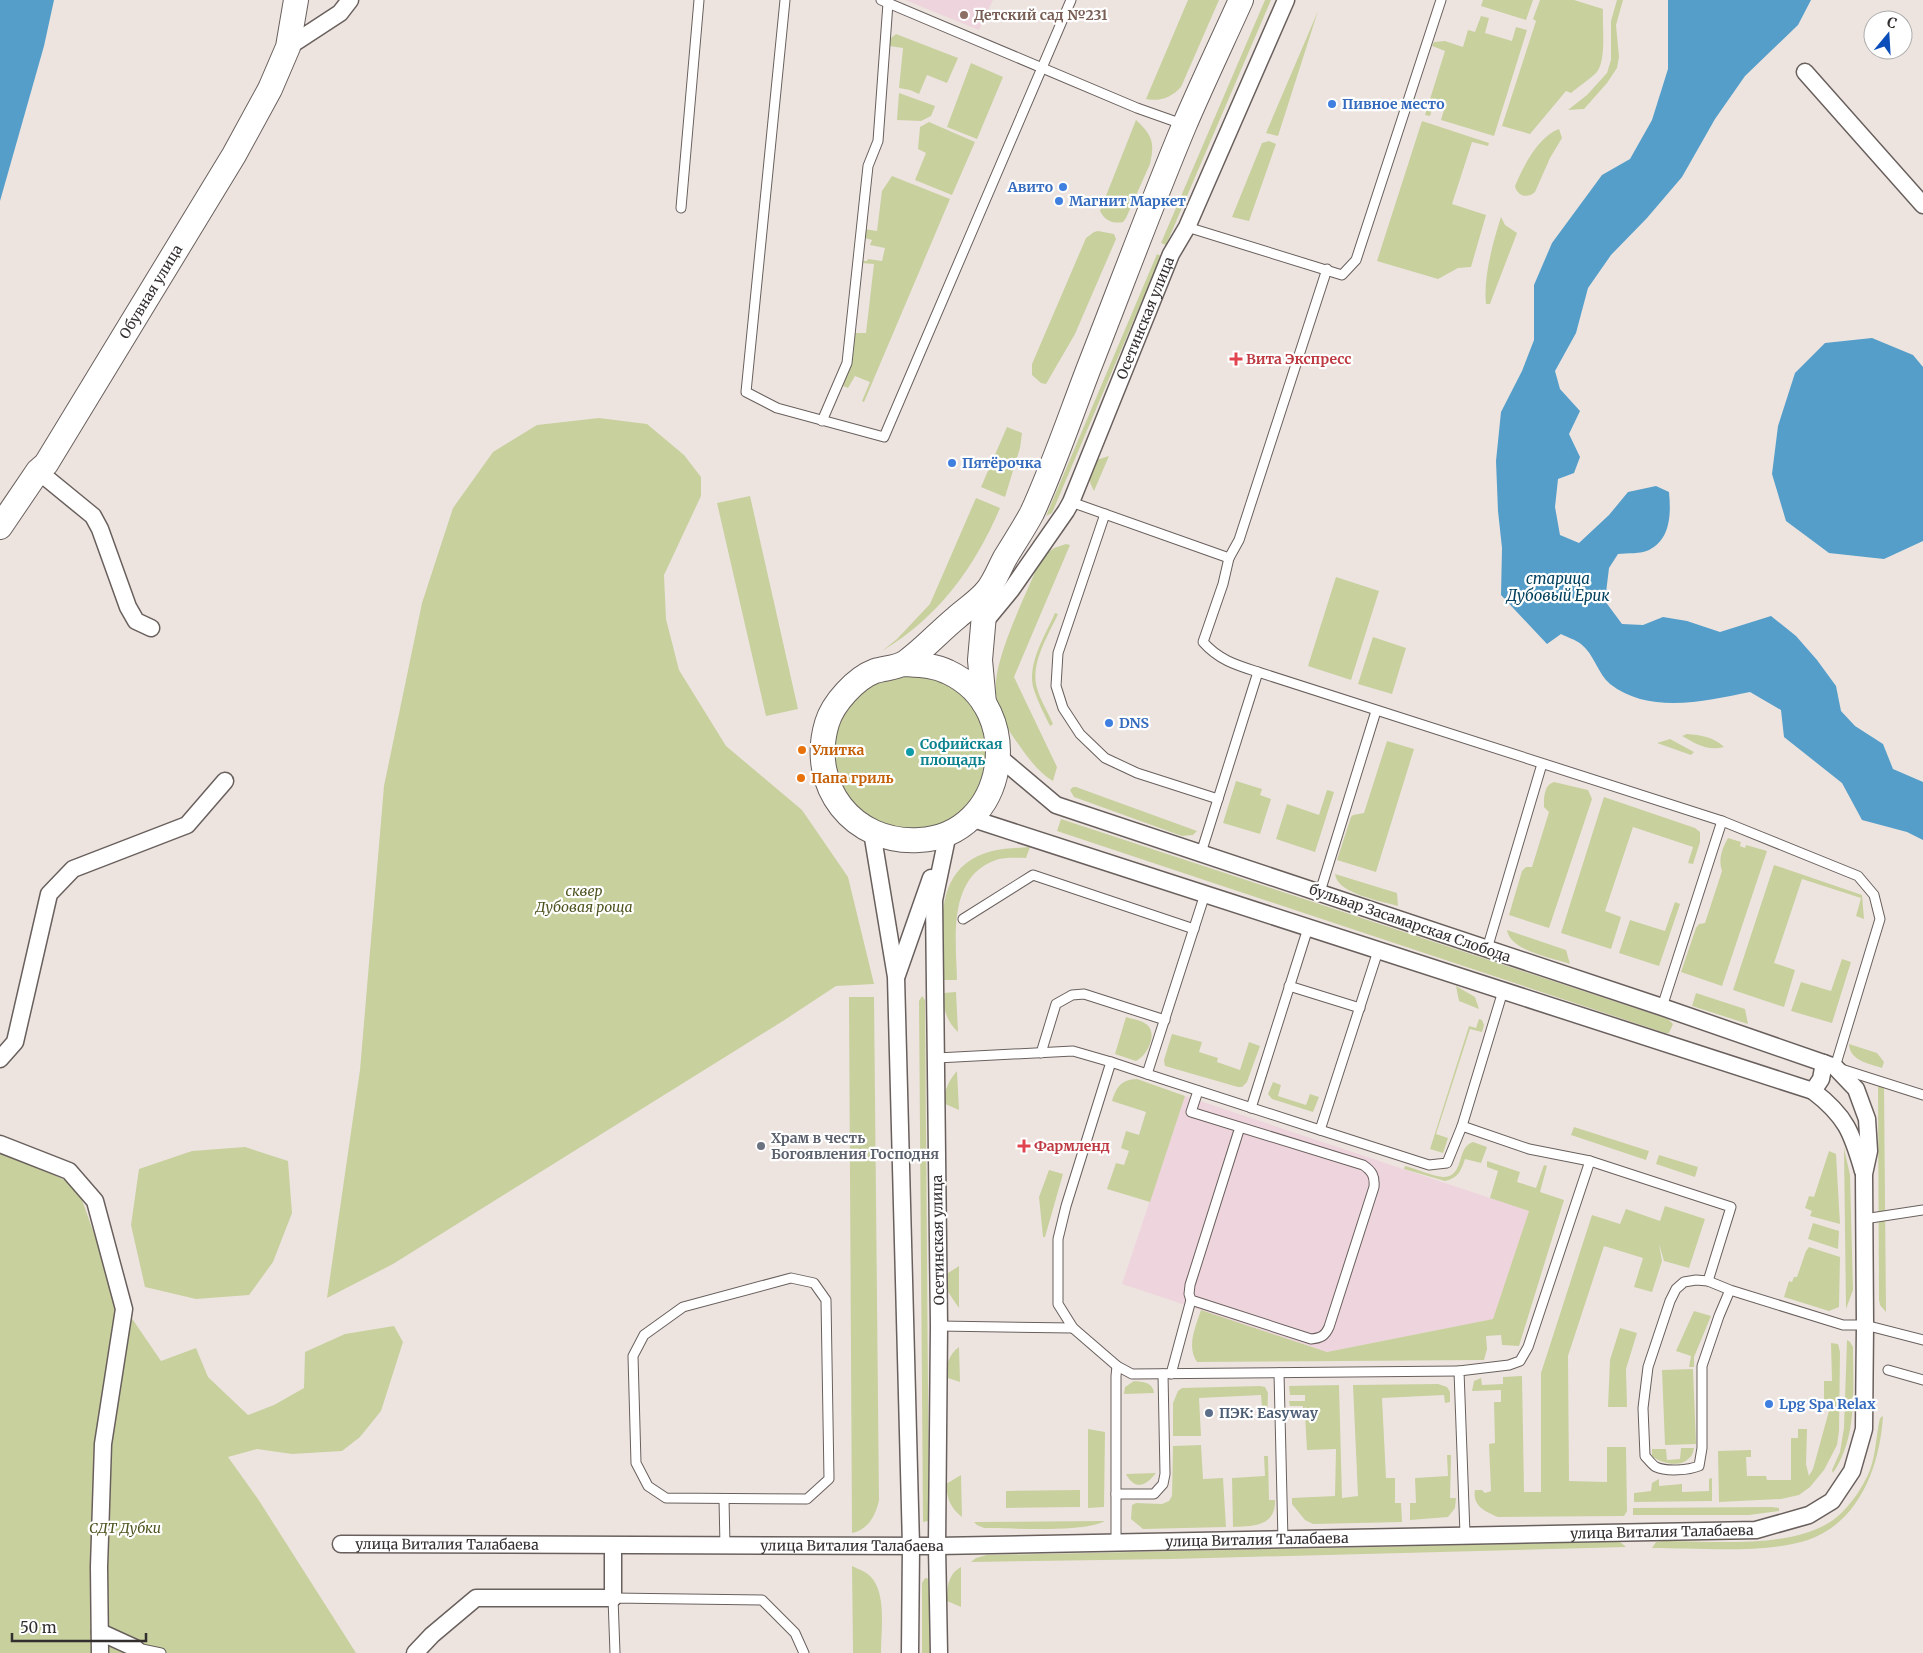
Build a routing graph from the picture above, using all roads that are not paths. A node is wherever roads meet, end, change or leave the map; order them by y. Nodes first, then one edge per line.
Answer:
1 (296, 0) edge
2 (350, 0) edge
3 (699, 0) edge
4 (785, 0) edge
5 (1071, 0) edge
6 (1241, 0) edge
7 (1286, 0) edge
8 (1441, 0) edge
9 (885, 2) edge
10 (288, 47) junction
11 (1043, 67) junction
12 (1805, 72) dead end
13 (1185, 125) junction
14 (1923, 205) edge
15 (681, 208) dead end
16 (1187, 227) junction
17 (1327, 269) junction
18 (822, 421) junction
19 (38, 471) junction
20 (1071, 502) junction
21 (1104, 514) junction
22 (0, 526) edge
23 (1229, 558) junction
24 (986, 592) junction
25 (983, 624) junction
26 (151, 628) dead end
27 (904, 664) junction
28 (1258, 672) junction
29 (984, 703) junction
30 (1376, 711) junction
31 (999, 757) junction
32 (1542, 764) junction
33 (225, 781) dead end
34 (1218, 799) junction
35 (970, 818) junction
36 (1722, 821) junction
37 (872, 832) junction
38 (948, 833) junction
39 (1201, 853) junction
40 (1320, 892) junction
41 (1205, 894) junction
42 (963, 919) dead end
43 (1308, 928) junction
44 (1194, 929) junction
45 (1487, 949) junction
46 (1378, 950) junction
47 (896, 977) junction
48 (1290, 986) junction
49 (1503, 991) junction
50 (1662, 1007) junction
51 (1360, 1008) junction
52 (1165, 1020) junction
53 (1041, 1053) junction
54 (937, 1058) junction
55 (0, 1059) edge
56 (1112, 1062) junction
57 (1829, 1065) junction
58 (1147, 1074) junction
59 (1198, 1091) junction
60 (1813, 1092) junction
61 (1923, 1095) edge
62 (1250, 1108) junction
63 (1462, 1126) junction
64 (1240, 1127) junction
65 (1320, 1130) junction
66 (0, 1144) edge
67 (1590, 1160) junction
68 (1864, 1174) junction
69 (1923, 1210) edge
70 (1864, 1219) junction
71 (1708, 1281) junction
72 (1730, 1290) junction
73 (1191, 1300) junction
74 (1866, 1325) junction
75 (939, 1326) junction
76 (1073, 1328) junction
77 (1923, 1340) edge
78 (1117, 1366) junction
79 (1888, 1370) dead end
80 (1458, 1371) junction
81 (1279, 1373) junction
82 (1167, 1374) junction
83 (1923, 1380) edge
84 (1116, 1494) junction
85 (724, 1499) junction
86 (1465, 1534) junction
87 (1283, 1540) junction
88 (1116, 1542) junction
89 (340, 1544) dead end
90 (612, 1546) junction
91 (725, 1546) junction
92 (911, 1546) junction
93 (937, 1546) junction
94 (614, 1598) junction
95 (100, 1632) junction
96 (137, 1650) edge
97 (100, 1653) edge
98 (161, 1653) edge
99 (415, 1653) edge
100 (615, 1653) edge
101 (804, 1653) edge
102 (910, 1653) edge
103 (939, 1653) edge

1 - 10 street, Обувная улица
2 - 10 street
3 - 15 lane
4 - 18 lane
5 - 11 lane
6 - 13 street
7 - 16 street, Осетинская улица
8 - 17 lane
9 - 11 lane
9 - 18 lane
10 - 19 street, Обувная улица
11 - 13 lane
11 - 18 lane
12 - 14 street
13 - 24 street
16 - 17 lane
16 - 20 street, Осетинская улица
17 - 23 lane
19 - 22 street, Обувная улица
19 - 26 street
20 - 21 lane
20 - 25 street, Осетинская улица
21 - 23 lane
21 - 34 lane
23 - 28 lane
24 - 25 street
24 - 27 street
25 - 29 street
27 - 29 street
27 - 37 street
28 - 30 lane
28 - 34 lane
29 - 31 street
30 - 32 lane
30 - 40 lane
31 - 35 street
31 - 39 street, бульвар Засамарская Слобода
32 - 36 lane
32 - 45 lane
33 - 55 street
34 - 39 lane
35 - 38 street
35 - 41 street
36 - 50 lane
36 - 57 lane
37 - 38 street
37 - 47 street
38 - 47 street
38 - 54 street, Осетинская улица
39 - 40 street, бульвар Засамарская Слобода
40 - 45 street, бульвар Засамарская Слобода
41 - 43 street
41 - 44 lane
42 - 44 lane
43 - 46 street
43 - 48 lane
44 - 52 lane
45 - 50 street, бульвар Засамарская Слобода
46 - 49 street
46 - 51 lane
47 - 92 street
48 - 51 lane
48 - 62 lane
49 - 60 street
49 - 63 lane
50 - 57 street, бульвар Засамарская Слобода
51 - 65 lane
52 - 53 lane
52 - 58 lane
53 - 54 lane
53 - 56 lane
54 - 75 street, Осетинская улица
56 - 58 lane
56 - 76 lane
57 - 60 street
57 - 61 lane
57 - 68 street
58 - 59 lane
59 - 62 lane
59 - 64 lane
60 - 68 street
62 - 65 lane
63 - 65 lane
63 - 67 lane
64 - 73 lane
64 - 73 lane
66 - 95 street
67 - 71 lane
67 - 80 lane
68 - 70 street, улица Виталия Талабаева
69 - 70 lane
70 - 74 street, улица Виталия Талабаева
71 - 72 lane
71 - 72 lane
72 - 74 lane
73 - 82 lane
74 - 77 lane
74 - 86 street, улица Виталия Талабаева
75 - 76 lane
75 - 93 street, Осетинская улица
76 - 78 lane
78 - 82 lane
78 - 84 lane
79 - 83 lane
80 - 81 lane
80 - 86 lane
81 - 82 lane
81 - 87 lane
82 - 84 lane
84 - 88 lane
85 - 85 lane
85 - 91 lane
86 - 87 street, улица Виталия Талабаева
87 - 88 street, улица Виталия Талабаева
88 - 93 street, улица Виталия Талабаева
89 - 90 street, улица Виталия Талабаева
90 - 91 street, улица Виталия Талабаева
90 - 94 street
91 - 92 street, улица Виталия Талабаева
92 - 93 street, улица Виталия Талабаева
92 - 102 street
93 - 103 street, Осетинская улица
94 - 99 street
94 - 100 lane
94 - 101 lane
95 - 96 street
95 - 97 street
96 - 98 lane

